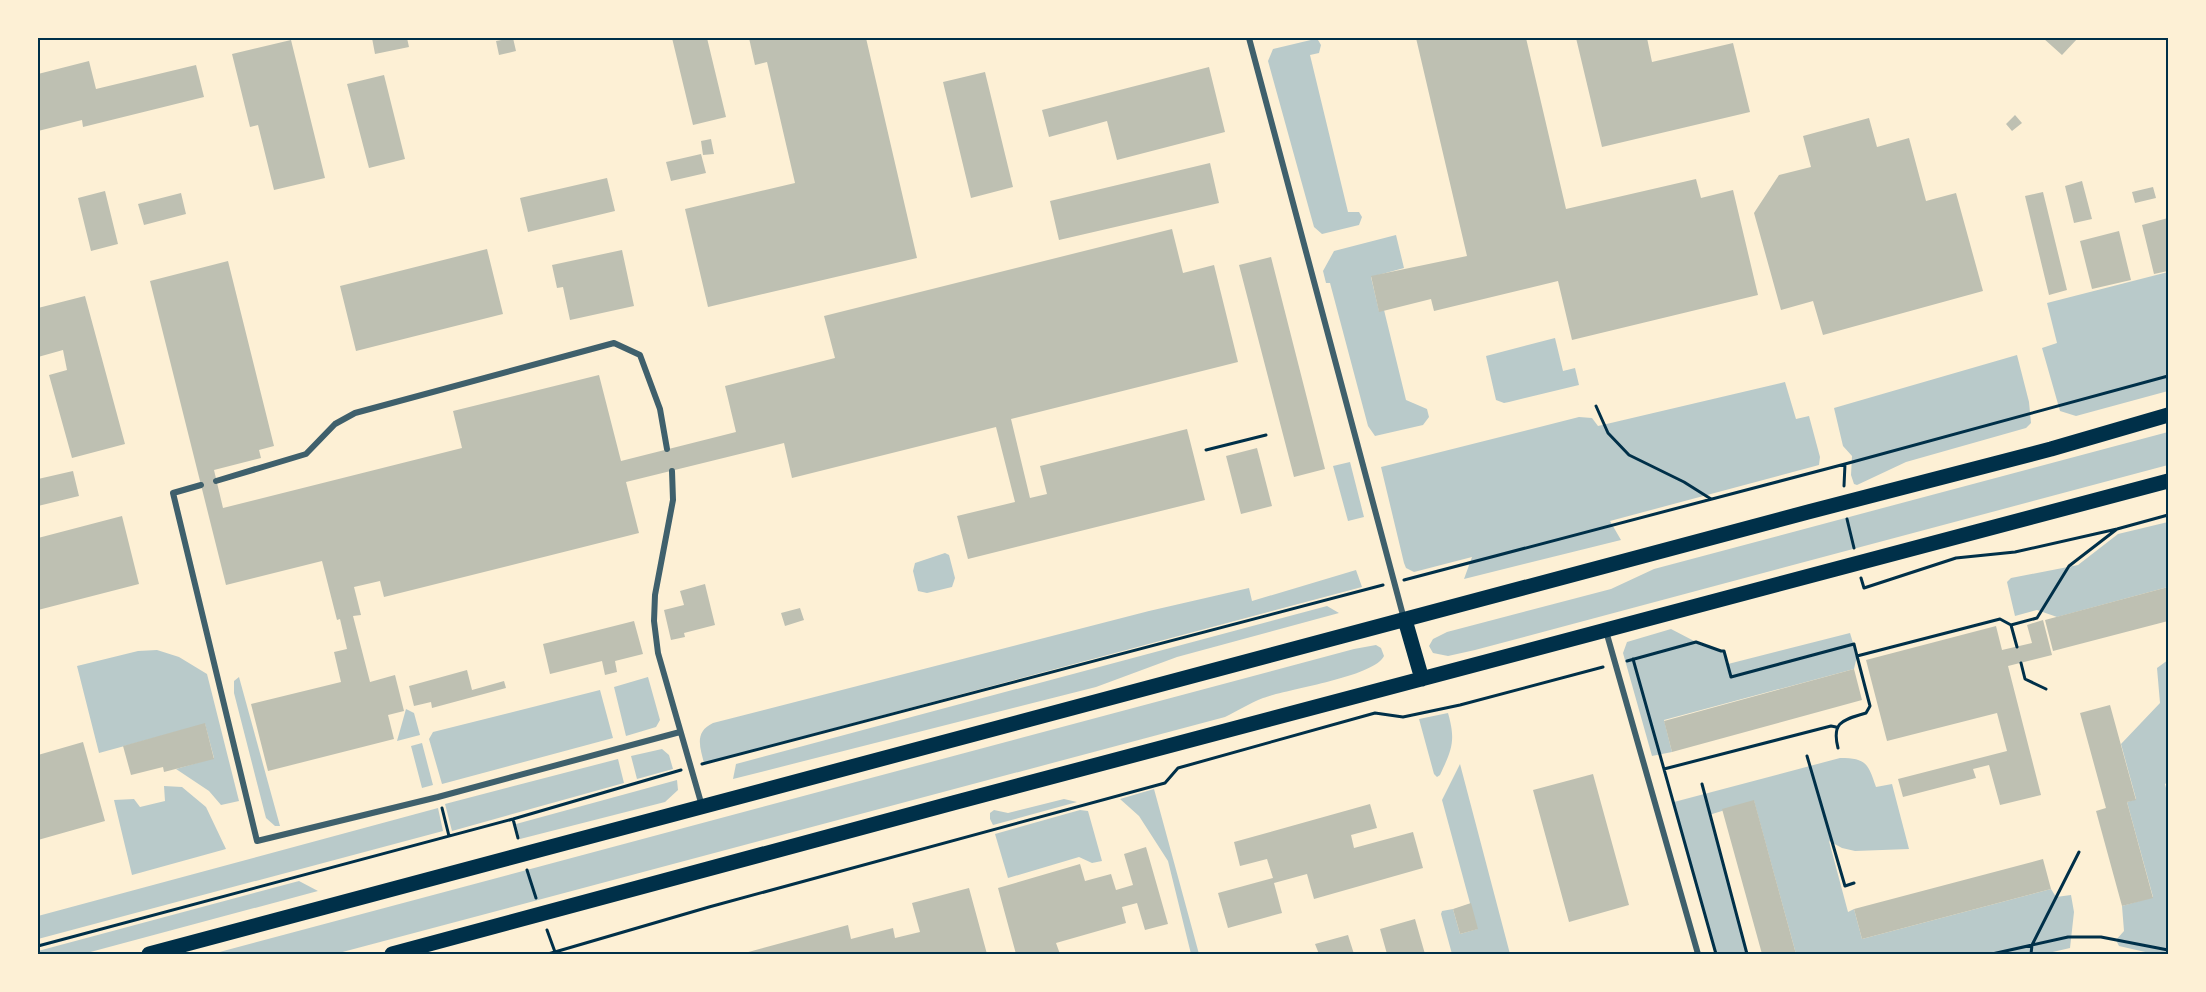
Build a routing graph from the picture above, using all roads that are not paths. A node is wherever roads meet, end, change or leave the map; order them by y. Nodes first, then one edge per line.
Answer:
1 (1249, 38) edge
2 (2169, 415) edge
3 (667, 449) dead end
4 (672, 471) dead end
5 (2169, 480) edge
6 (216, 481) dead end
7 (201, 485) dead end
8 (1405, 620) junction
9 (1606, 631) junction
10 (1422, 679) junction
11 (680, 732) junction
12 (702, 807) junction
13 (149, 954) edge
14 (392, 954) edge
15 (1698, 954) edge

1 - 8 street
2 - 8 main road
3 - 6 street
4 - 11 street
5 - 9 main road
7 - 11 street
8 - 10 main road
8 - 12 main road
9 - 10 main road
9 - 15 street
10 - 14 main road
11 - 12 street
12 - 13 main road

